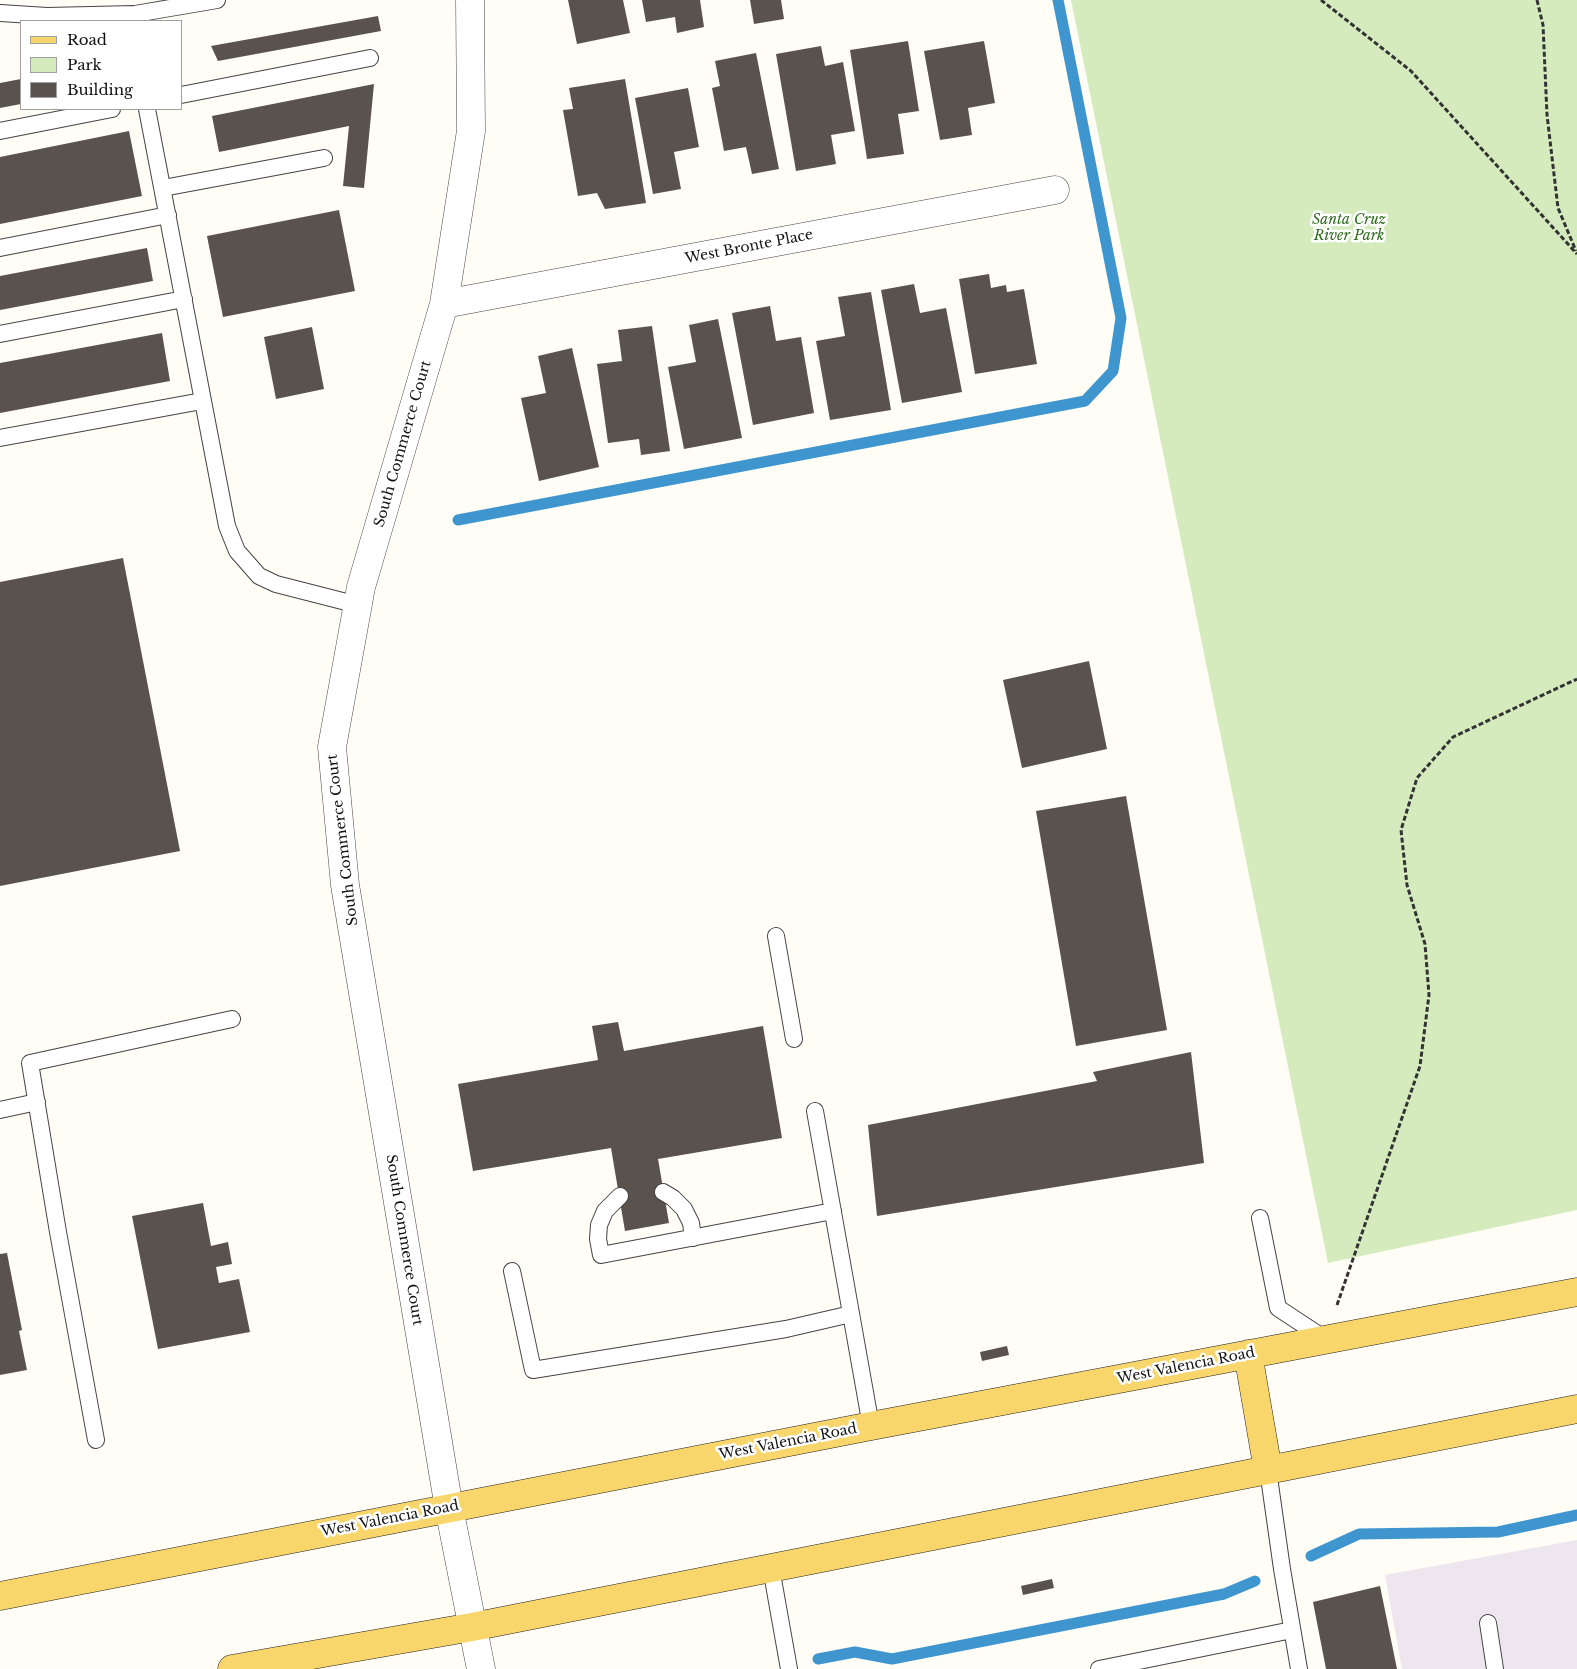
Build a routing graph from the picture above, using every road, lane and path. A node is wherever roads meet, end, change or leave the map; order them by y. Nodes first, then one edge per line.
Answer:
1 (216, 0) edge
2 (470, 0) edge
3 (1320, 0) edge
4 (1537, 0) edge
5 (134, 7) edge
6 (0, 13) edge
7 (370, 58) dead end
8 (182, 95) edge
9 (107, 110) edge
10 (147, 110) edge
11 (0, 130) edge
12 (324, 158) dead end
13 (163, 188) junction
14 (1054, 190) dead end
15 (168, 215) junction
16 (0, 248) edge
17 (1577, 254) edge
18 (184, 299) junction
19 (444, 304) junction
20 (0, 334) edge
21 (202, 401) junction
22 (0, 438) edge
23 (358, 605) junction
24 (1577, 679) edge
25 (776, 936) dead end
26 (232, 1019) dead end
27 (794, 1039) dead end
28 (37, 1102) junction
29 (0, 1110) edge
30 (815, 1111) dead end
31 (664, 1192) dead end
32 (620, 1196) dead end
33 (833, 1212) junction
34 (1260, 1218) dead end
35 (693, 1238) junction
36 (512, 1271) dead end
37 (1577, 1292) edge
38 (851, 1314) junction
39 (1325, 1339) junction
40 (1248, 1354) junction
41 (1577, 1409) edge
42 (871, 1426) junction
43 (96, 1440) dead end
44 (1268, 1470) junction
45 (449, 1508) junction
46 (771, 1568) junction
47 (0, 1596) edge
48 (1488, 1623) dead end
49 (472, 1626) junction
50 (1292, 1630) junction
51 (232, 1669) edge
52 (481, 1669) edge
53 (789, 1669) edge
54 (1099, 1669) edge
55 (1298, 1669) edge
56 (1494, 1669) edge

1 - 5 lane
2 - 19 street, South Commerce Court
3 - 17 path
4 - 17 path
5 - 6 lane
7 - 8 lane
9 - 11 lane
10 - 13 lane
12 - 13 lane
13 - 15 lane
14 - 19 street, West Bronte Place
15 - 16 lane
15 - 18 lane
18 - 20 lane
18 - 21 lane
19 - 23 street, South Commerce Court
21 - 22 lane
21 - 23 lane
23 - 45 street, South Commerce Court
24 - 39 path
25 - 27 lane
26 - 28 lane
28 - 29 lane
28 - 43 lane
30 - 33 lane
31 - 35 lane
32 - 35 lane
33 - 35 lane
33 - 38 lane
34 - 39 lane
36 - 38 lane
37 - 39 main road, West Valencia Road
38 - 42 lane
39 - 40 main road, West Valencia Road
40 - 42 main road, West Valencia Road
40 - 44 main road
41 - 44 main road
42 - 45 main road, West Valencia Road
44 - 46 main road
44 - 50 lane
45 - 47 main road, West Valencia Road
45 - 49 street, South Commerce Court
46 - 49 main road
46 - 53 lane
48 - 56 lane
49 - 51 main road
49 - 52 street, South Commerce Court
50 - 54 lane
50 - 55 lane

